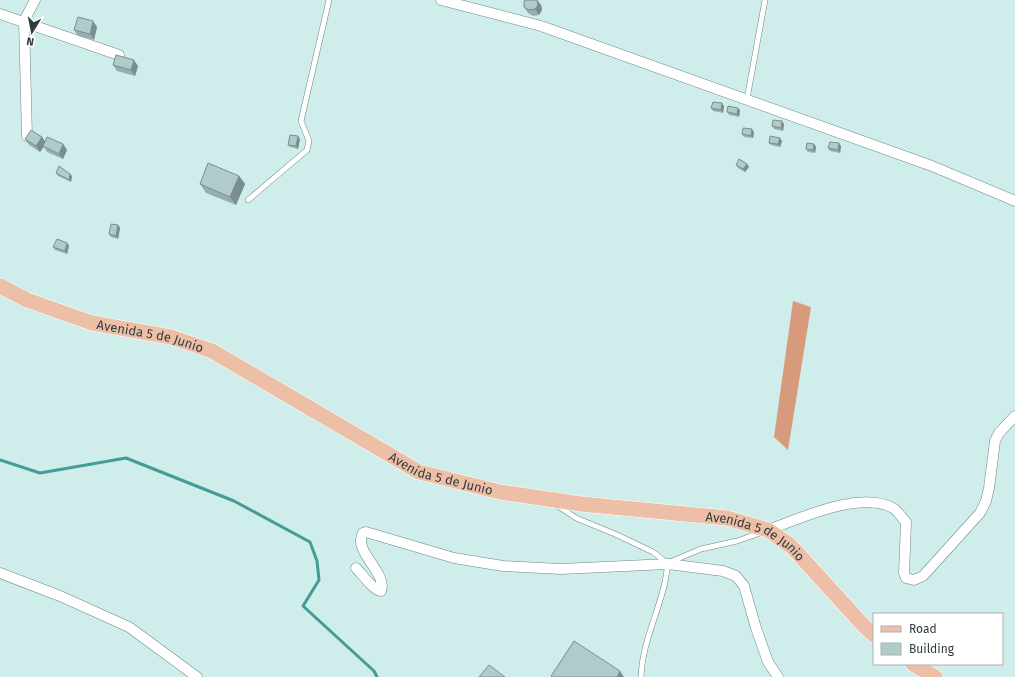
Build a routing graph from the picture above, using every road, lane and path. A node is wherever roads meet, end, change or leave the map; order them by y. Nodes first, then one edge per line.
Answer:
1 (35, 0) edge
2 (329, 0) edge
3 (440, 0) edge
4 (765, 0) edge
5 (0, 14) edge
6 (24, 22) junction
7 (118, 55) edge
8 (747, 99) junction
9 (27, 136) edge
10 (248, 200) dead end
11 (1015, 201) edge
12 (0, 286) edge
13 (1015, 416) edge
14 (547, 499) junction
15 (768, 530) junction
16 (668, 564) junction
17 (356, 568) dead end
18 (0, 573) edge
19 (873, 634) edge
20 (915, 665) edge
21 (197, 677) edge
22 (641, 677) edge
23 (778, 677) edge
24 (935, 677) edge

1 - 6 street
2 - 10 lane
3 - 8 street
4 - 8 lane
5 - 6 street
6 - 7 street
6 - 9 street
8 - 11 street
12 - 14 main road, Avenida 5 de Junio
13 - 15 street
14 - 15 main road, Avenida 5 de Junio
14 - 16 lane
15 - 16 lane
15 - 19 main road, Avenida 5 de Junio
16 - 17 street
16 - 22 lane
16 - 23 street
18 - 21 street
20 - 24 main road

